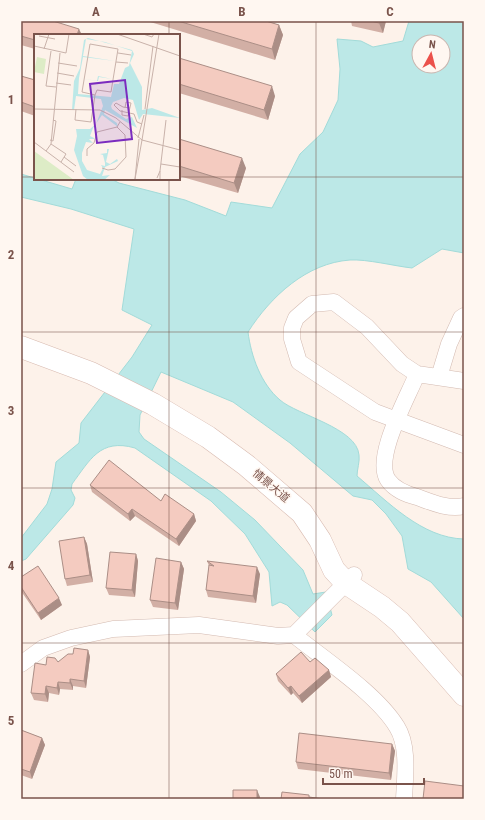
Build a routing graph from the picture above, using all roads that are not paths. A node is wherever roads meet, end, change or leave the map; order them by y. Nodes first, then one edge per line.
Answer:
1 (464, 316) edge
2 (21, 332) edge
3 (21, 347) edge
4 (101, 370) junction
5 (417, 374) junction
6 (439, 377) junction
7 (464, 381) edge
8 (398, 420) junction
9 (464, 445) edge
10 (464, 506) edge
11 (345, 584) junction
12 (298, 631) junction
13 (21, 664) edge
14 (464, 675) edge
15 (464, 695) edge
16 (404, 799) edge

1 - 6 street
2 - 4 street, 情景大道
3 - 4 street, 情景大道
4 - 11 street, 情景大道
5 - 6 street
5 - 8 street
5 - 8 street
6 - 7 street
8 - 9 street
8 - 10 street
11 - 12 street
11 - 14 street, 情景大道
11 - 15 street, 情景大道
12 - 13 street
12 - 16 street

